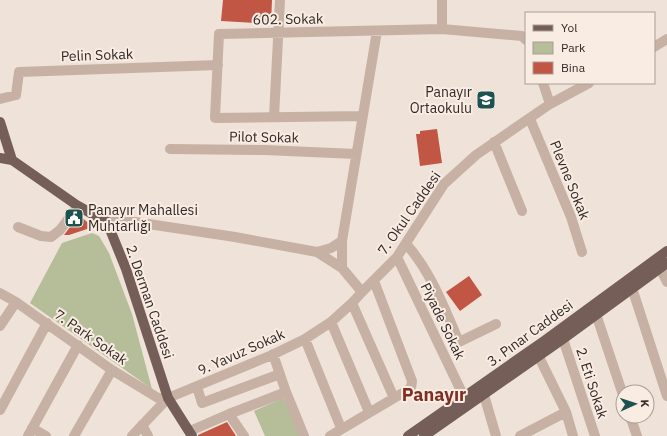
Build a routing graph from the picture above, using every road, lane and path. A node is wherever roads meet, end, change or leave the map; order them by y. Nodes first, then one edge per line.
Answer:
1 (280, 0) edge
2 (442, 0) edge
3 (442, 29) junction
4 (377, 31) junction
5 (279, 33) junction
6 (525, 39) edge
7 (667, 39) edge
8 (655, 46) edge
9 (218, 65) junction
10 (543, 84) edge
11 (587, 84) edge
12 (0, 99) edge
13 (550, 104) junction
14 (363, 116) junction
15 (274, 117) junction
16 (530, 119) junction
17 (0, 122) edge
18 (494, 142) junction
19 (170, 149) dead end
20 (356, 154) junction
21 (0, 158) edge
22 (12, 160) junction
23 (78, 206) junction
24 (522, 211) dead end
25 (106, 222) junction
26 (18, 227) dead end
27 (342, 241) junction
28 (406, 244) junction
29 (667, 250) edge
30 (317, 252) junction
31 (582, 252) dead end
32 (397, 257) junction
33 (664, 265) edge
34 (342, 268) junction
35 (374, 281) junction
36 (667, 282) edge
37 (632, 288) junction
38 (362, 292) junction
39 (0, 293) edge
40 (16, 302) junction
41 (352, 303) junction
42 (596, 314) junction
43 (331, 322) junction
44 (47, 324) junction
45 (496, 324) dead end
46 (0, 326) edge
47 (305, 338) junction
48 (563, 339) junction
49 (78, 345) junction
50 (274, 354) junction
51 (538, 355) junction
52 (112, 370) junction
53 (280, 374) junction
54 (619, 384) edge
55 (197, 387) junction
56 (286, 392) junction
57 (484, 395) junction
58 (667, 396) edge
59 (464, 397) junction
60 (168, 398) junction
61 (394, 398) junction
62 (0, 410) edge
63 (369, 412) junction
64 (566, 412) junction
65 (229, 414) junction
66 (633, 424) edge
67 (142, 425) junction
68 (341, 428) junction
69 (30, 432) edge
70 (191, 434) edge
71 (426, 435) edge
72 (523, 435) edge
73 (46, 436) edge
74 (74, 436) edge
75 (132, 436) edge
76 (148, 436) edge
77 (244, 436) edge
78 (304, 436) edge
79 (330, 436) edge
80 (408, 436) edge
81 (496, 436) edge
82 (573, 436) edge
83 (595, 436) edge
84 (637, 436) edge

1 - 5 street
2 - 3 street
3 - 4 street, 602. Sokak
3 - 6 street, 602. Sokak
4 - 5 street, 602. Sokak
4 - 14 street
5 - 9 street, 602. Sokak
5 - 15 street
7 - 8 street
9 - 12 street, Pelin Sokak
9 - 15 street, 602. Sokak
10 - 13 street
11 - 13 street, 7. Okul Caddesi
13 - 16 street, 7. Okul Caddesi
14 - 15 street
14 - 20 street
16 - 18 street, 7. Okul Caddesi
16 - 31 street, Plevne Sokak
17 - 22 main road
18 - 24 street
18 - 28 street, 7. Okul Caddesi
19 - 20 street, Pilot Sokak
20 - 27 street
21 - 22 main road
22 - 23 main road
23 - 25 main road
23 - 26 street
25 - 30 street
25 - 60 main road, 2. Derman Caddesi
27 - 30 street
27 - 34 street
28 - 32 street, 7. Okul Caddesi
28 - 45 street
29 - 59 main road, 3. Pınar Caddesi
30 - 34 street
32 - 35 street, 7. Okul Caddesi
32 - 59 street, Piyade Sokak
33 - 36 street
33 - 37 main road
34 - 38 street
35 - 38 street, 7. Okul Caddesi
35 - 61 street
37 - 42 main road
37 - 58 street
38 - 41 street, 9. Yavuz Sokak
39 - 40 street, 7. Park Sokak
40 - 44 street, 7. Park Sokak
40 - 46 street
41 - 43 street, 9. Yavuz Sokak
41 - 61 street
42 - 48 main road
42 - 54 street
43 - 47 street, 9. Yavuz Sokak
43 - 63 street
44 - 49 street, 7. Park Sokak
44 - 62 street
47 - 50 street, 9. Yavuz Sokak
47 - 68 street
48 - 51 main road
48 - 83 street, 2. Eti Sokak
49 - 52 street, 7. Park Sokak
49 - 69 street
50 - 53 street
50 - 55 street, 9. Yavuz Sokak
51 - 57 main road
51 - 64 street
52 - 60 street, 7. Park Sokak
52 - 74 street
53 - 55 street
53 - 56 street
55 - 60 street, 9. Yavuz Sokak
56 - 65 street
56 - 78 street
57 - 71 main road
57 - 81 street
59 - 80 main road, 3. Pınar Caddesi
60 - 67 street, 9. Yavuz Sokak
60 - 70 main road, 2. Derman Caddesi
61 - 63 street
63 - 68 street
64 - 72 street
64 - 82 street
65 - 70 street
65 - 77 street
66 - 84 street
67 - 75 street, 9. Yavuz Sokak
67 - 76 street
68 - 79 street
69 - 73 street

